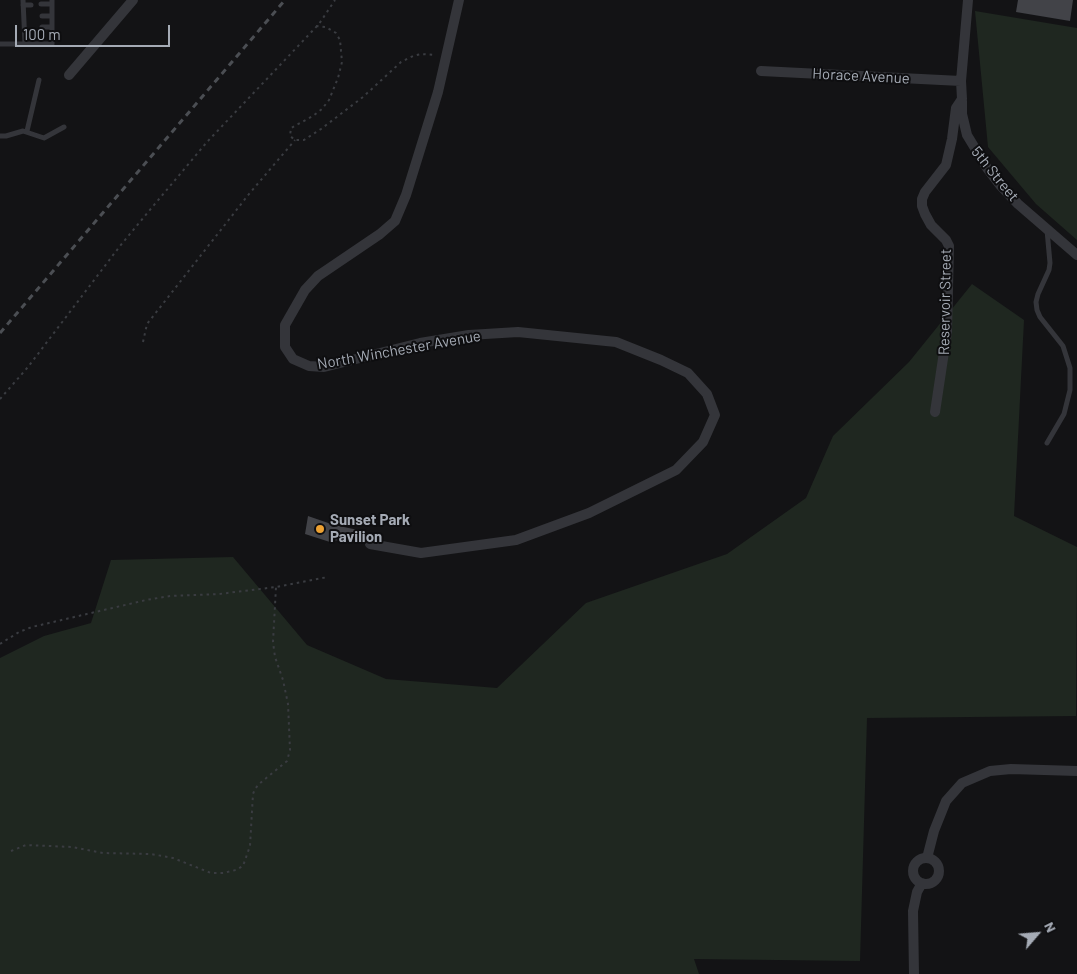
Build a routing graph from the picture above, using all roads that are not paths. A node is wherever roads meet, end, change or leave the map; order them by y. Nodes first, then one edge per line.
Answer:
1 (133, 0) edge
2 (458, 0) edge
3 (968, 0) edge
4 (52, 2) edge
5 (23, 3) edge
6 (41, 4) dead end
7 (31, 5) dead end
8 (31, 16) dead end
9 (42, 16) dead end
10 (52, 16) junction
11 (24, 17) junction
12 (52, 27) junction
13 (24, 28) junction
14 (31, 28) dead end
15 (42, 28) dead end
16 (0, 44) edge
17 (25, 44) junction
18 (761, 71) dead end
19 (69, 75) dead end
20 (39, 80) dead end
21 (961, 81) junction
22 (962, 99) junction
23 (64, 128) dead end
24 (28, 132) junction
25 (0, 136) edge
26 (1047, 229) junction
27 (1077, 256) edge
28 (935, 412) dead end
29 (1047, 443) dead end
30 (370, 544) dead end
31 (1077, 771) edge
32 (927, 858) junction
33 (922, 883) junction
34 (914, 974) edge

1 - 19 street
2 - 30 street, North Winchester Avenue
3 - 21 street, Reservoir Street
4 - 6 lane
4 - 10 lane
5 - 7 lane
5 - 11 lane
8 - 11 lane
9 - 10 lane
10 - 12 lane
11 - 13 lane
12 - 15 lane
12 - 17 lane
13 - 14 lane
13 - 17 lane
16 - 17 lane
18 - 21 street, Horace Avenue
20 - 24 lane
21 - 22 street, Reservoir Street
22 - 26 street, 5th Street
22 - 28 street, Reservoir Street
23 - 24 lane
24 - 25 lane
26 - 27 street, 5th Street
26 - 29 lane
31 - 32 street
32 - 33 street
32 - 33 street
33 - 34 street

